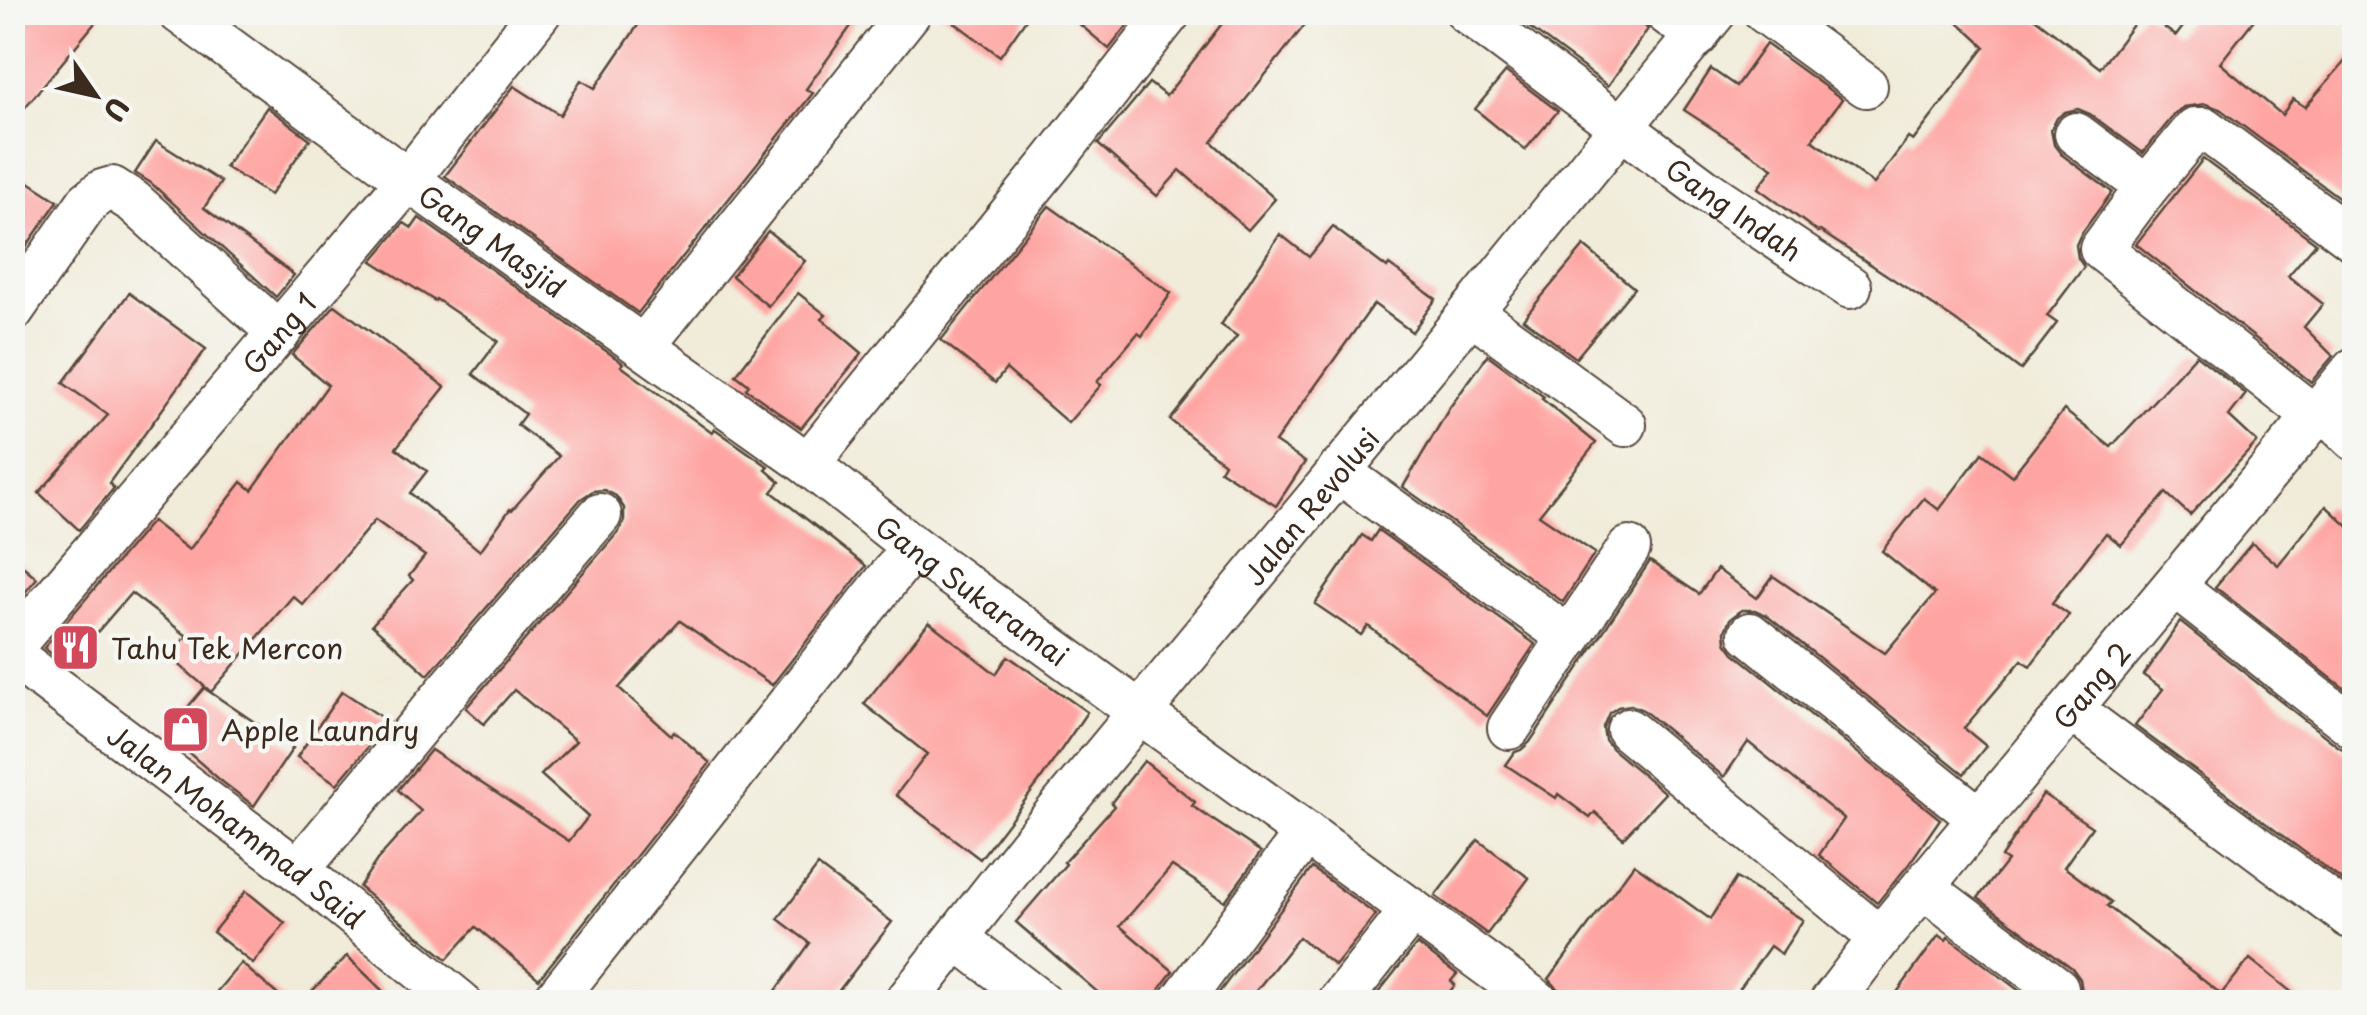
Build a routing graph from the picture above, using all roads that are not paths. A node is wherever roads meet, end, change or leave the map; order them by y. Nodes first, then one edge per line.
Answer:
1 (180, 12) edge
2 (540, 12) edge
3 (910, 12) edge
4 (1170, 12) edge
5 (1467, 12) edge
6 (1765, 12) edge
7 (1692, 20) edge
8 (1866, 86) dead end
9 (1620, 128) junction
10 (2076, 134) dead end
11 (408, 180) junction
12 (2147, 186) junction
13 (2354, 240) edge
14 (1850, 286) dead end
15 (12, 310) edge
16 (1471, 312) junction
17 (278, 333) junction
18 (644, 346) junction
19 (2354, 368) edge
20 (2318, 412) junction
21 (1625, 425) dead end
22 (2354, 439) edge
23 (808, 464) junction
24 (1338, 471) junction
25 (600, 515) dead end
26 (913, 547) junction
27 (1629, 548) dead end
28 (2174, 586) junction
29 (1750, 634) dead end
30 (1570, 638) junction
31 (12, 651) edge
32 (2072, 709) junction
33 (1140, 712) junction
34 (1509, 728) dead end
35 (2354, 728) edge
36 (1628, 730) dead end
37 (1980, 818) junction
38 (1306, 833) junction
39 (298, 870) junction
40 (1923, 886) junction
41 (1412, 910) junction
42 (2350, 917) dead end
43 (957, 938) junction
44 (1880, 938) junction
45 (2057, 988) dead end
46 (1521, 998) edge
47 (460, 1002) edge
48 (552, 1002) edge
49 (906, 1002) edge
50 (1040, 1002) edge
51 (1181, 1002) edge
52 (1339, 1002) edge
53 (1831, 1002) edge

1 - 11 street, Gang Masjid
2 - 11 street, Gang 1
3 - 18 street
4 - 23 street
5 - 9 street, Gang Indah
6 - 8 street
7 - 9 street, Jalan Revolusi
9 - 14 street, Gang Indah
9 - 16 street, Jalan Revolusi
10 - 12 street
11 - 17 street, Gang 1
11 - 18 street, Gang Masjid
12 - 13 street
12 - 20 street
15 - 17 street
16 - 21 street
16 - 24 street, Jalan Revolusi
17 - 31 street, Gang 1
18 - 23 street, Gang Masjid
19 - 20 street, Gang 2
20 - 22 street
20 - 28 street, Gang 2
23 - 26 street, Gang Sukaramai
24 - 30 street
24 - 33 street, Jalan Revolusi
25 - 39 street
26 - 33 street, Gang Sukaramai
26 - 48 street
27 - 30 street
28 - 32 street, Gang 2
28 - 35 street
29 - 37 street
30 - 34 street
31 - 39 street, Jalan Mohammad Said
32 - 37 street, Gang 2
32 - 42 street
33 - 38 street, Gang Sukaramai
33 - 43 street, Jalan Revolusi
36 - 44 street
37 - 40 street, Gang 2
38 - 41 street, Gang Sukaramai
38 - 51 street
39 - 47 street, Jalan Mohammad Said
40 - 44 street, Gang 2
40 - 45 street
41 - 46 street, Gang Sukaramai
41 - 52 street
43 - 49 street, Jalan Revolusi
43 - 50 street
44 - 53 street, Gang 2

